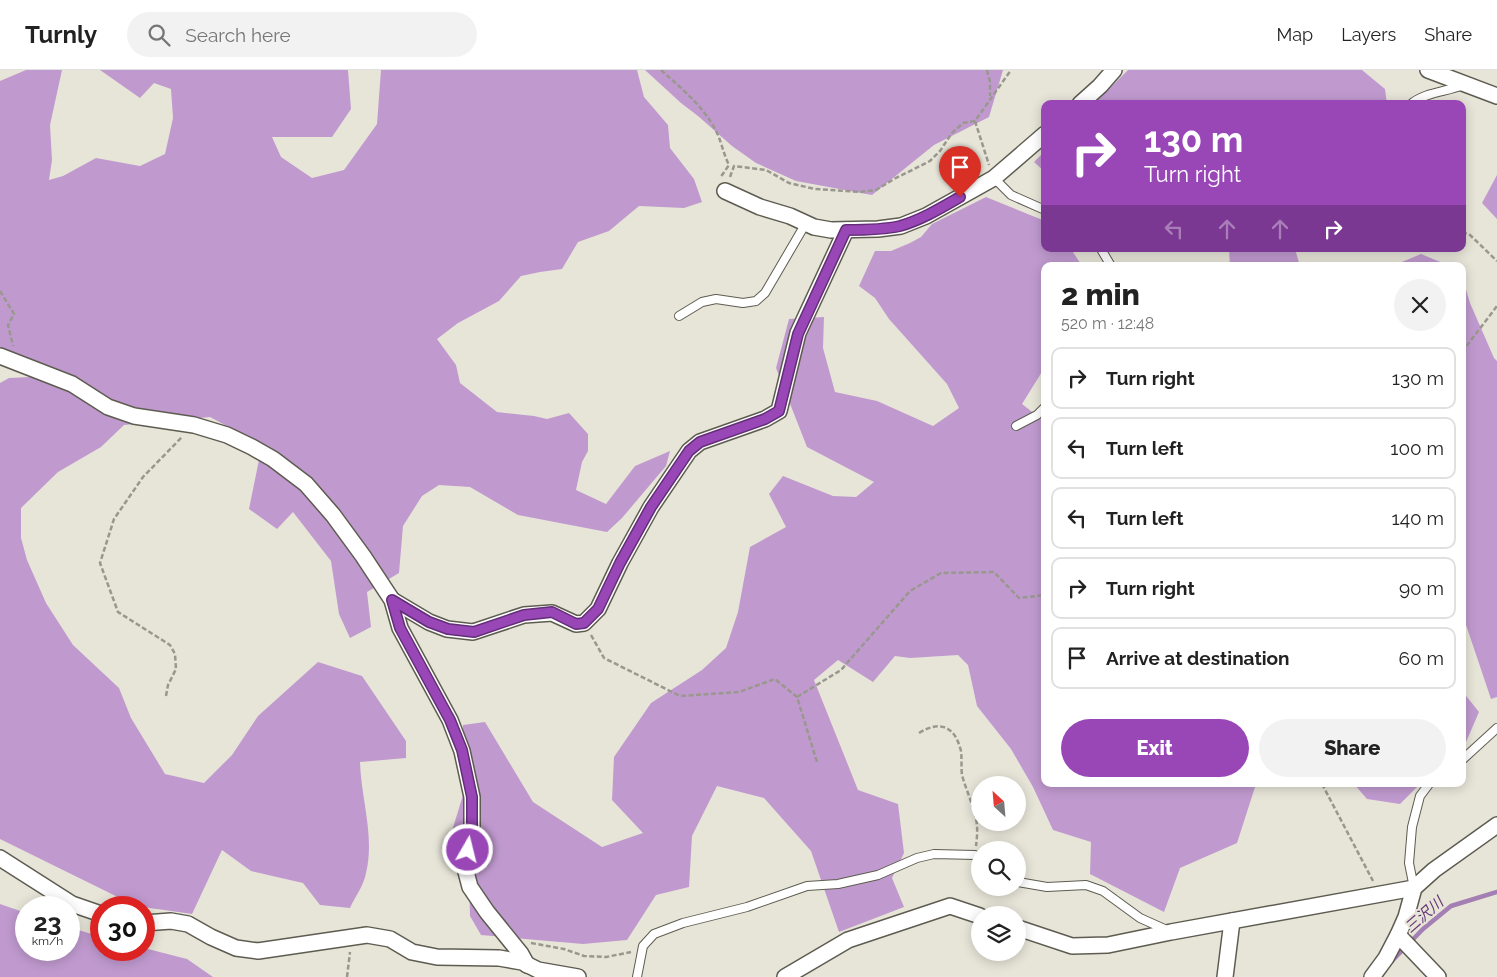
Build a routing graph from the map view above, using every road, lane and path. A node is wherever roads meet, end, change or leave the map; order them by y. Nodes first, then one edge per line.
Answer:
1 (661, 70) edge
2 (987, 70) edge
3 (1011, 70) edge
4 (1114, 70) edge
5 (1428, 70) edge
6 (1465, 84) junction
7 (1497, 96) edge
8 (990, 98) junction
9 (1084, 100) edge
10 (1419, 100) edge
11 (974, 121) junction
12 (1041, 137) edge
13 (994, 178) junction
14 (725, 190) junction
15 (1041, 208) edge
16 (806, 223) junction
17 (846, 230) junction
18 (1466, 234) edge
19 (1497, 261) edge
20 (0, 291) edge
21 (1497, 306) edge
22 (679, 316) dead end
23 (1466, 347) edge
24 (0, 356) edge
25 (17, 362) junction
26 (1041, 411) edge
27 (194, 425) junction
28 (1016, 426) dead end
29 (1041, 595) edge
30 (392, 600) junction
31 (584, 623) junction
32 (166, 696) dead end
33 (797, 697) junction
34 (1497, 728) edge
35 (919, 733) dead end
36 (1466, 756) edge
37 (817, 762) dead end
38 (1324, 787) edge
39 (1427, 787) edge
40 (1497, 825) edge
41 (977, 841) edge
42 (971, 857) edge
43 (0, 858) edge
44 (1026, 883) edge
45 (1414, 888) junction
46 (1379, 894) junction
47 (90, 910) edge
48 (971, 913) edge
49 (1232, 921) junction
50 (155, 922) edge
51 (1026, 931) edge
52 (1171, 932) junction
53 (1398, 935) junction
54 (352, 938) junction
55 (510, 942) junction
56 (643, 946) junction
57 (527, 965) junction
58 (347, 977) edge
59 (578, 977) edge
60 (637, 977) edge
61 (785, 977) edge
62 (1225, 977) edge
63 (1372, 977) edge
64 (1438, 977) edge

1 - 14 path
2 - 8 path
3 - 8 path
4 - 9 street
5 - 6 street
6 - 7 street
6 - 10 lane
8 - 11 path
11 - 13 path
11 - 14 path
12 - 13 street
13 - 15 lane
13 - 17 street
14 - 16 street
16 - 17 street
16 - 22 lane
17 - 31 street
18 - 19 path
20 - 25 path
21 - 23 path
24 - 25 street
25 - 27 street
26 - 28 lane
27 - 30 street
27 - 32 path
29 - 33 path
30 - 31 street
30 - 55 street
31 - 33 path
33 - 37 path
34 - 36 lane
35 - 41 path
38 - 46 path
39 - 45 lane
40 - 45 street
42 - 56 lane
43 - 47 street
44 - 52 lane
45 - 46 street
45 - 53 street
46 - 49 street
48 - 61 street
49 - 52 street
49 - 62 street
50 - 54 street
51 - 52 street
53 - 63 street
53 - 64 street
54 - 57 street
54 - 58 path
55 - 56 path
55 - 57 street
56 - 60 lane
57 - 59 street

